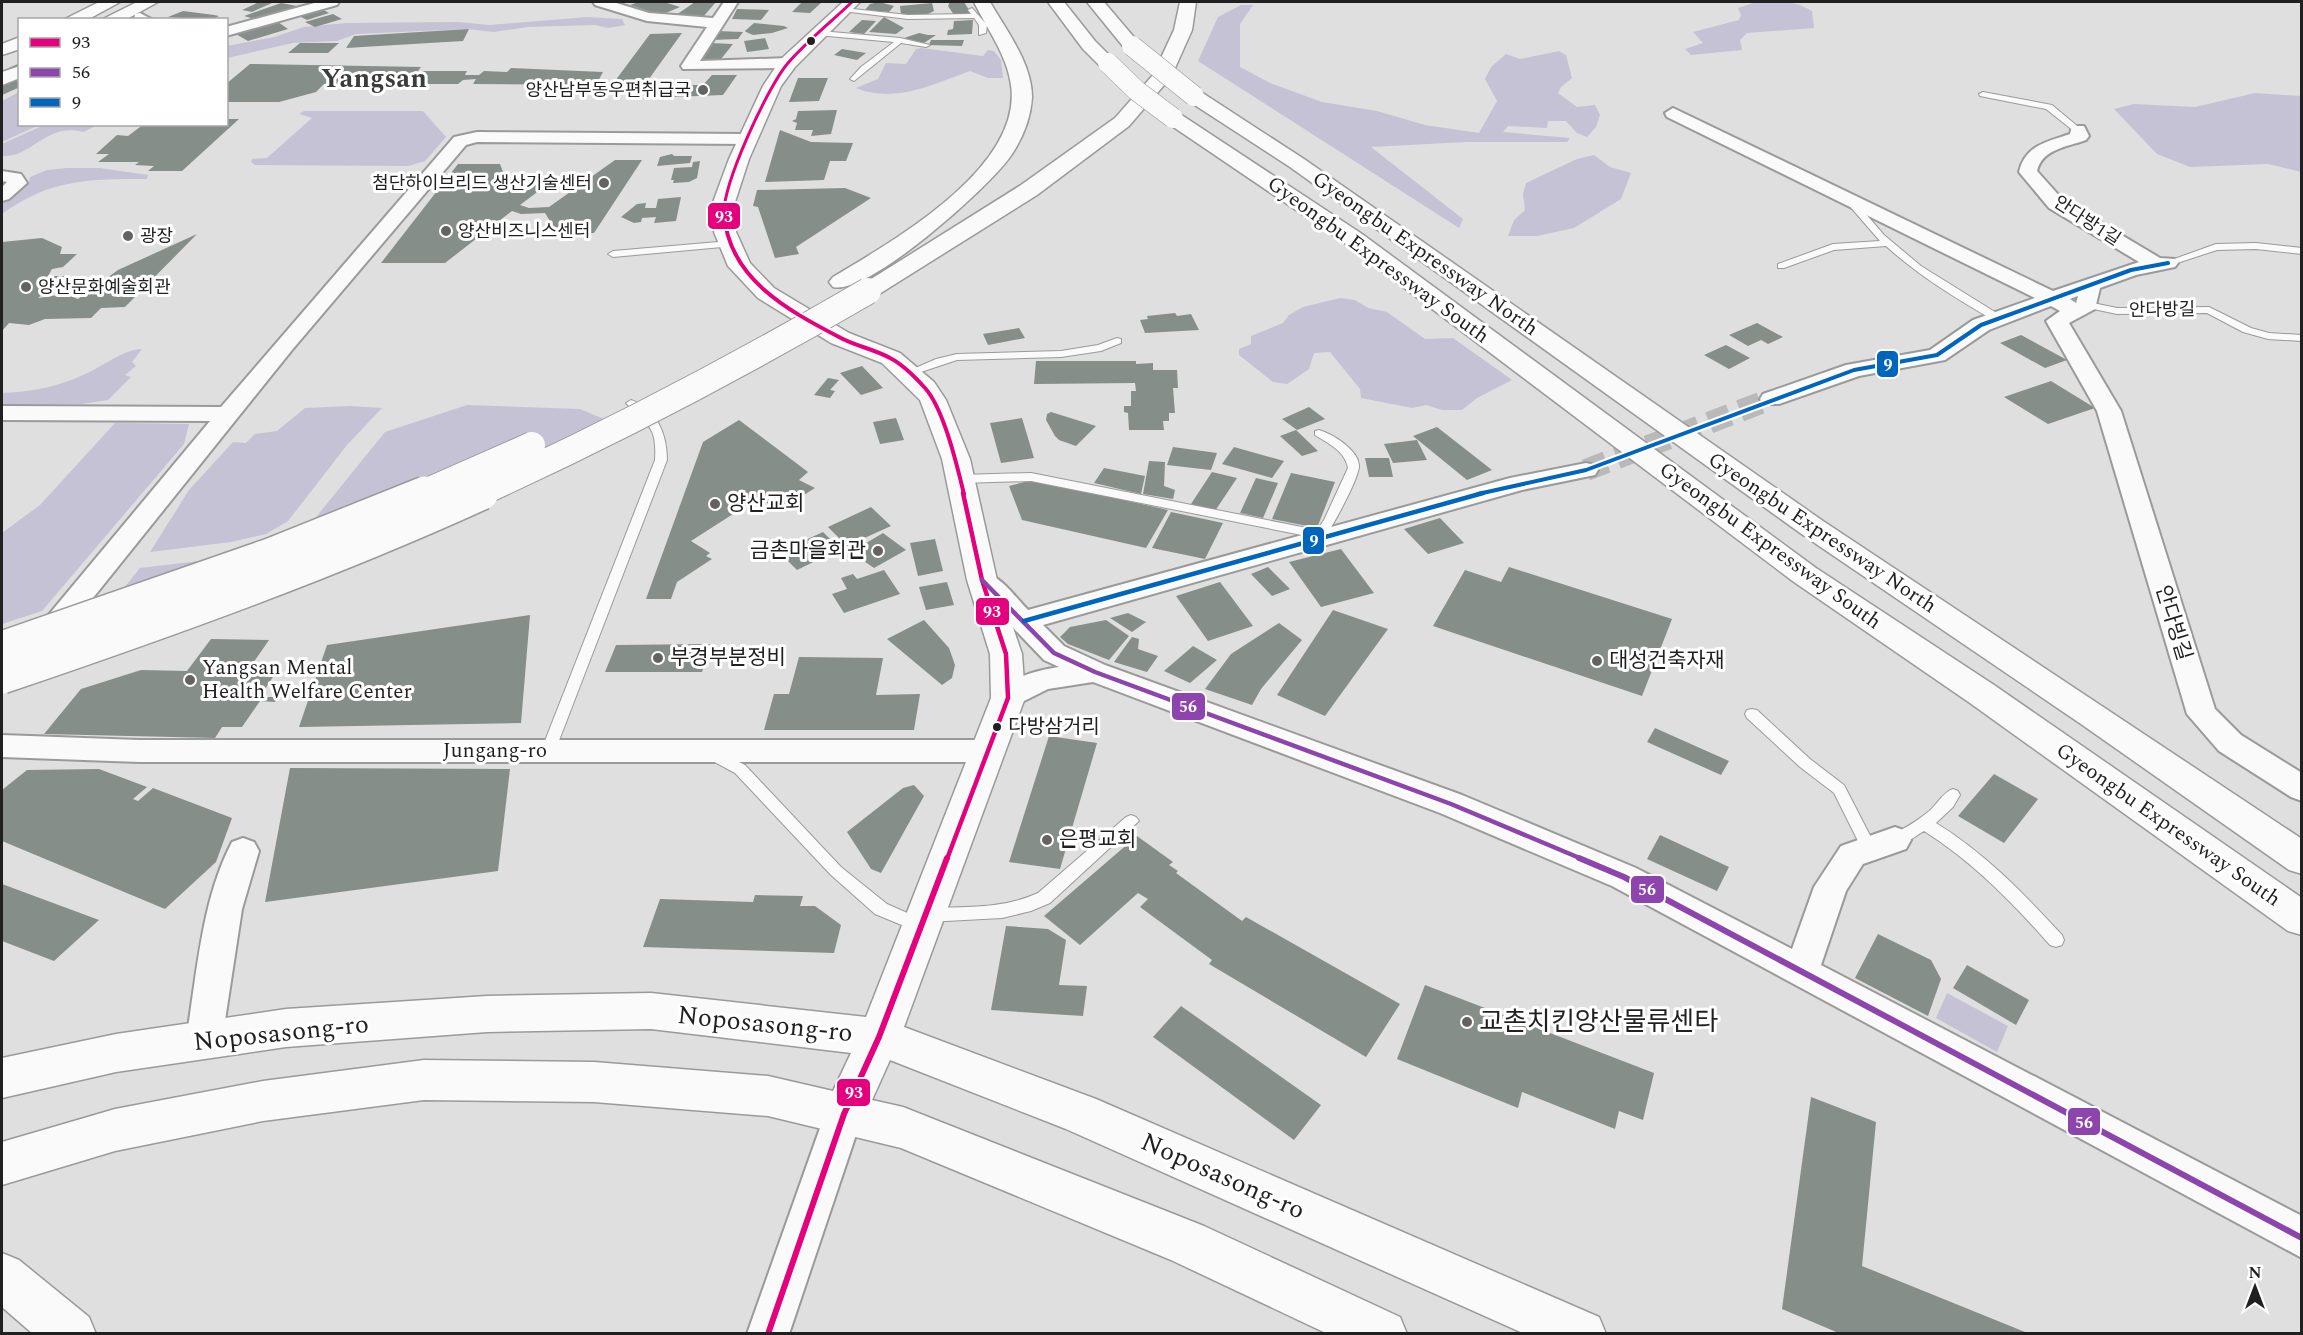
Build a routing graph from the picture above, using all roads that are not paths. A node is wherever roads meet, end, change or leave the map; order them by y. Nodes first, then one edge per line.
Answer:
1 (112, 2) edge
2 (332, 2) edge
3 (600, 2) edge
4 (731, 2) edge
5 (920, 2) edge
6 (930, 2) edge
7 (1056, 2) edge
8 (1095, 2) edge
9 (1188, 2) edge
10 (158, 3) edge
11 (848, 6) edge
12 (977, 9) edge
13 (76, 18) edge
14 (115, 18) edge
15 (140, 18) edge
16 (717, 23) junction
17 (228, 31) edge
18 (820, 33) junction
19 (982, 33) dead end
20 (900, 40) junction
21 (18, 43) edge
22 (926, 45) dead end
23 (2, 50) edge
24 (18, 59) edge
25 (788, 63) junction
26 (2, 66) edge
27 (18, 72) edge
28 (2, 79) edge
29 (854, 79) dead end
30 (1983, 94) dead end
31 (1673, 113) dead end
32 (2078, 130) joint
33 (747, 140) junction
34 (2, 176) edge
35 (2, 195) edge
36 (1850, 201) junction
37 (1888, 243) junction
38 (730, 244) junction
39 (2301, 251) edge
40 (613, 254) dead end
41 (2163, 264) junction
42 (1781, 266) dead end
43 (2055, 299) junction
44 (2085, 301) junction
45 (2027, 309) junction
46 (1999, 319) junction
47 (2057, 321) junction
48 (2301, 338) edge
49 (1117, 342) dead end
50 (909, 373) junction
51 (1771, 399) tunnel mouth
52 (631, 403) dead end
53 (2, 414) edge
54 (227, 414) junction
55 (1319, 433) dead end
56 (1586, 470) tunnel mouth
57 (960, 479) junction
58 (1324, 536) junction
59 (982, 580) junction
60 (1024, 621) junction
61 (2, 648) edge
62 (1095, 672) junction
63 (2, 679) edge
64 (1008, 698) junction
65 (1752, 714) dead end
66 (2, 746) edge
67 (548, 751) junction
68 (706, 751) junction
69 (988, 751) junction
70 (2301, 789) edge
71 (1953, 795) dead end
72 (1131, 821) dead end
73 (1924, 823) junction
74 (1882, 844) junction
75 (243, 851) dead end
76 (2301, 859) edge
77 (2301, 919) edge
78 (923, 920) junction
79 (2056, 940) dead end
80 (1802, 971) junction
81 (879, 1037) junction
82 (204, 1040) junction
83 (2, 1078) edge
84 (844, 1114) junction
85 (2, 1164) edge
86 (2301, 1238) edge
87 (2, 1277) edge
88 (72, 1334) edge
89 (768, 1334) edge
90 (1383, 1334) edge
91 (1582, 1334) edge

1 - 13 main road
2 - 17 street
3 - 16 street
4 - 16 street
5 - 6 lane
7 - 77 main road, Gyeongbu Expressway South, bridge
8 - 76 main road, Gyeongbu Expressway North, bridge
9 - 63 main road, bridge
10 - 14 main road
10 - 15 main road
11 - 12 lane
11 - 18 main road
12 - 19 lane
12 - 61 main road, bridge
16 - 25 street
18 - 20 lane
18 - 25 main road
20 - 22 lane
20 - 29 lane
21 - 23 main road
24 - 26 main road
25 - 33 main road
27 - 28 main road
30 - 32 lane
31 - 36 street
32 - 41 street, 안다방1길
33 - 38 main road
33 - 54 street
34 - 35 street
36 - 37 lane
36 - 43 street
37 - 42 lane
37 - 46 lane
38 - 40 lane
38 - 50 main road
39 - 41 lane, 안다방길
41 - 44 street, 안다방길
43 - 44 street, 안다방길
43 - 45 street, 안다방길
44 - 47 street
44 - 48 lane, 안다방길
45 - 46 street, 안다방길
45 - 47 street
46 - 51 street, 안다방길
47 - 70 street, 안다빙길
49 - 50 lane
50 - 57 main road
52 - 67 lane
53 - 54 street
54 - 63 street
55 - 58 lane
56 - 58 street
57 - 58 lane
57 - 59 main road
58 - 60 street
59 - 60 street
59 - 64 main road
60 - 62 street
62 - 64 street
62 - 80 street
64 - 69 main road
65 - 74 lane
66 - 67 street, Jungang-ro
67 - 68 street, Jungang-ro
68 - 69 street, Jungang-ro
68 - 78 lane
69 - 78 main road
71 - 73 lane
72 - 78 lane
73 - 74 lane
73 - 79 lane
74 - 80 street
75 - 82 street
78 - 81 main road
80 - 86 street
81 - 82 main road, Noposasong-ro
81 - 84 main road
81 - 91 main road, Noposasong-ro
82 - 83 main road, Noposasong-ro
84 - 85 main road
84 - 89 street
84 - 90 main road
87 - 88 main road

